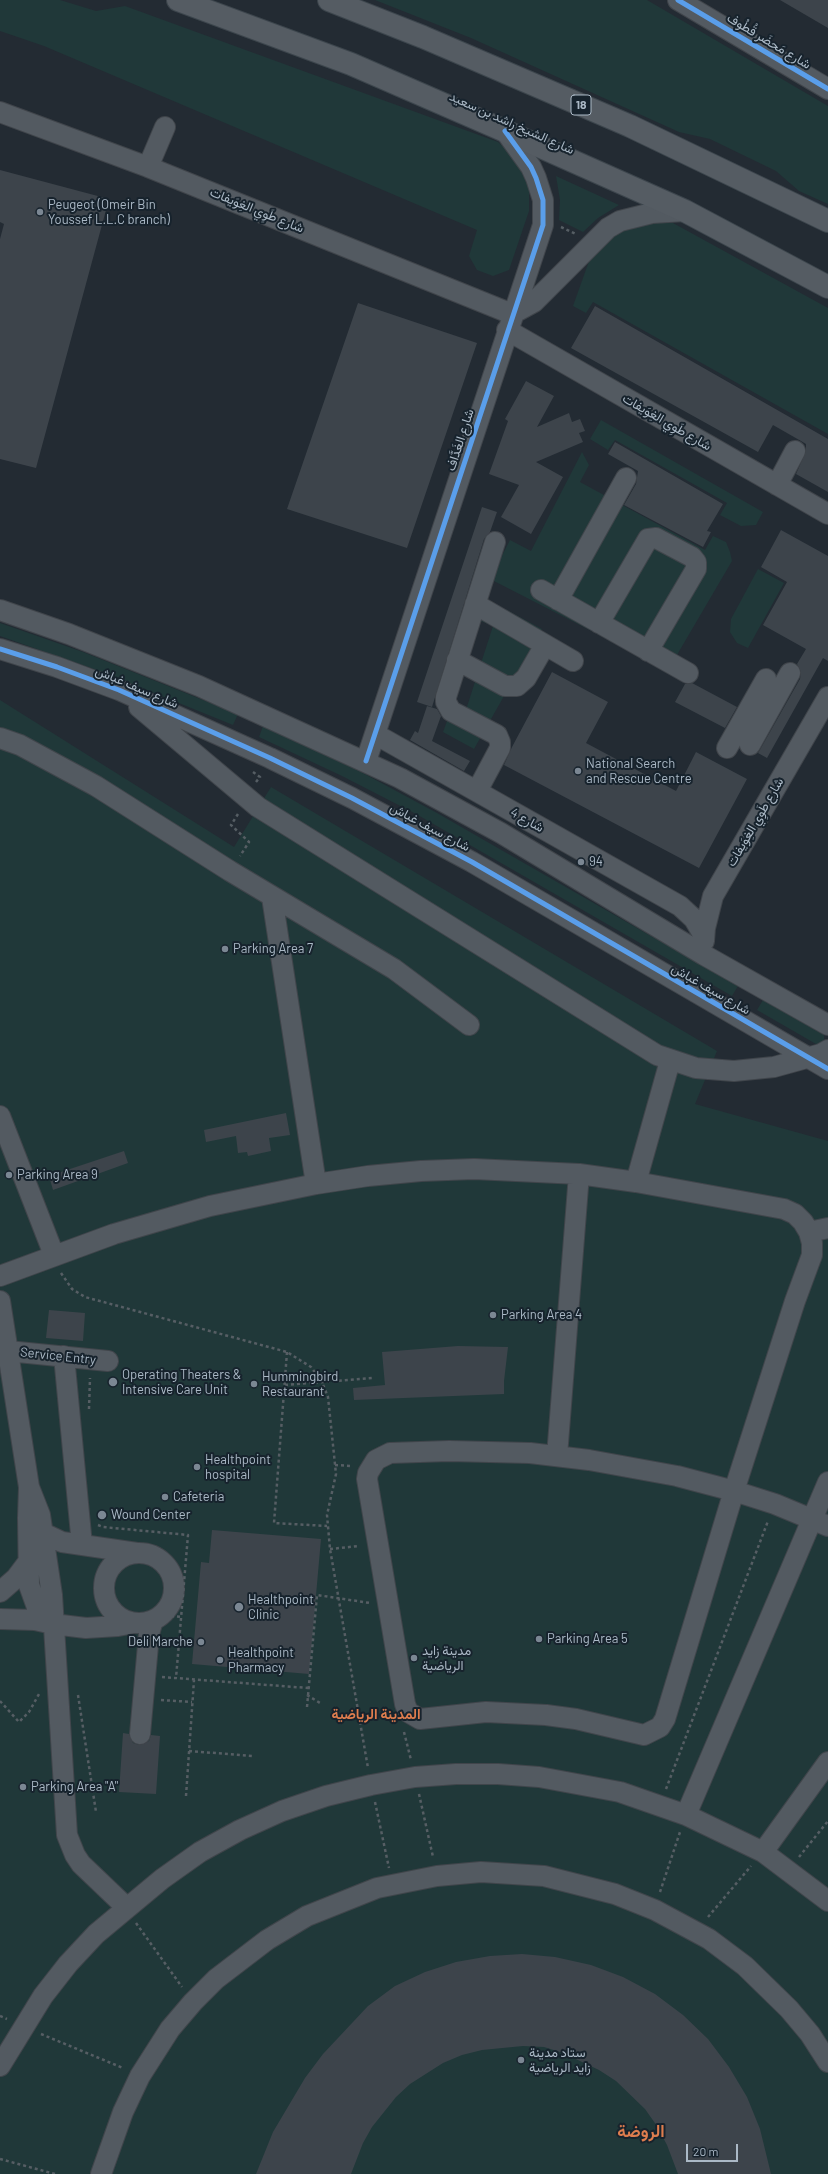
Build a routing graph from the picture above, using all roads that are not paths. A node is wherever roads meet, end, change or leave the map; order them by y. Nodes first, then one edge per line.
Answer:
1 (178, 0) edge
2 (329, 0) edge
3 (678, 0) edge
4 (828, 89) edge
5 (0, 112) edge
6 (165, 128) dead end
7 (505, 131) junction
8 (148, 167) junction
9 (685, 211) junction
10 (828, 222) edge
11 (828, 287) edge
12 (510, 322) junction
13 (795, 451) dead end
14 (626, 478) dead end
15 (777, 485) junction
16 (828, 514) edge
17 (495, 542) dead end
18 (475, 604) junction
19 (0, 610) edge
20 (599, 623) junction
21 (545, 645) junction
22 (0, 649) edge
23 (648, 651) junction
24 (457, 660) junction
25 (573, 661) dead end
26 (790, 673) dead end
27 (688, 674) dead end
28 (766, 679) dead end
29 (119, 690) junction
30 (828, 697) edge
31 (375, 734) junction
32 (0, 738) edge
33 (750, 746) dead end
34 (727, 748) dead end
35 (366, 761) junction
36 (477, 792) junction
37 (712, 896) junction
38 (272, 897) junction
39 (680, 906) junction
40 (704, 945) junction
41 (469, 1025) dead end
42 (826, 1027) edge
43 (828, 1050) edge
44 (809, 1057) junction
45 (670, 1061) junction
46 (828, 1069) edge
47 (0, 1116) edge
48 (579, 1174) junction
49 (636, 1182) junction
50 (316, 1184) junction
51 (819, 1230) edge
52 (54, 1254) junction
53 (0, 1276) edge
54 (0, 1301) edge
55 (8, 1350) junction
56 (64, 1356) junction
57 (100, 1360) road end
58 (556, 1456) junction
59 (828, 1482) edge
60 (29, 1487) junction
61 (734, 1491) junction
62 (820, 1523) edge
63 (43, 1533) junction
64 (82, 1545) junction
65 (138, 1553) junction
66 (28, 1562) junction
67 (0, 1592) edge
68 (0, 1619) edge
69 (142, 1622) junction
70 (53, 1624) junction
71 (136, 1734) dead end
72 (828, 1762) edge
73 (686, 1815) junction
74 (762, 1852) junction
75 (828, 1901) edge
76 (126, 1907) junction
77 (828, 2062) edge
78 (0, 2066) edge
79 (102, 2174) edge

1 - 7 main road, شارع الشيخ راشد بن سعيد
2 - 10 main road, 18
3 - 4 street, شارع مَحضَر قُطُوف
5 - 8 street, شارع طَوِي الغِوَيفات
6 - 8 street
7 - 9 main road, شارع الشيخ راشد بن سعيد
7 - 12 street, شارع الغَدَّاف
8 - 12 street, شارع طَوِي الغِوَيفات
9 - 11 main road, شارع الشيخ راشد بن سعيد
9 - 12 street
12 - 15 street, شارع طَوِي الغِوَيفات
12 - 31 street, شارع الغَدَّاف
13 - 15 street
14 - 20 street
15 - 16 street, شارع طَوِي الغِوَيفات
17 - 18 street
18 - 21 street
18 - 24 street
19 - 35 street, شارع سيف غباش
20 - 23 street
20 - 23 street
21 - 24 street
21 - 25 street
22 - 29 street, شارع سيف غباش
23 - 27 street
24 - 36 street
26 - 33 street
28 - 34 street
29 - 44 street, شارع سيف غباش
29 - 45 street
30 - 37 street, شارع طَوِي الغِوَيفات
31 - 35 street, شارع الغَدَّاف
31 - 36 street, شارع 4
32 - 38 street
35 - 40 street, شارع سيف غباش
36 - 39 street, شارع 4
37 - 39 street
37 - 40 street, شارع طَوِي الغِوَيفات
38 - 41 street
38 - 50 street
39 - 40 street, شارع 4
40 - 42 street, شارع سيف غباش
43 - 44 street
44 - 45 street
44 - 46 street, شارع سيف غباش
45 - 49 street
47 - 52 street
48 - 49 street
48 - 50 street
48 - 58 street
49 - 51 street
50 - 52 street
51 - 61 street
52 - 53 street
54 - 55 street
55 - 56 street, Service Entry
55 - 60 street
56 - 57 street, Service Entry
56 - 64 street
58 - 61 street
58 - 61 street
59 - 62 street
60 - 63 street
60 - 66 street
61 - 62 street
62 - 73 street
63 - 64 street
63 - 70 street
64 - 65 street
65 - 69 street
65 - 69 street
66 - 67 street
66 - 70 street
68 - 70 street
69 - 70 street
69 - 71 street
70 - 76 street
72 - 74 street
73 - 74 street
73 - 76 street
74 - 75 street
76 - 78 street
77 - 79 street

